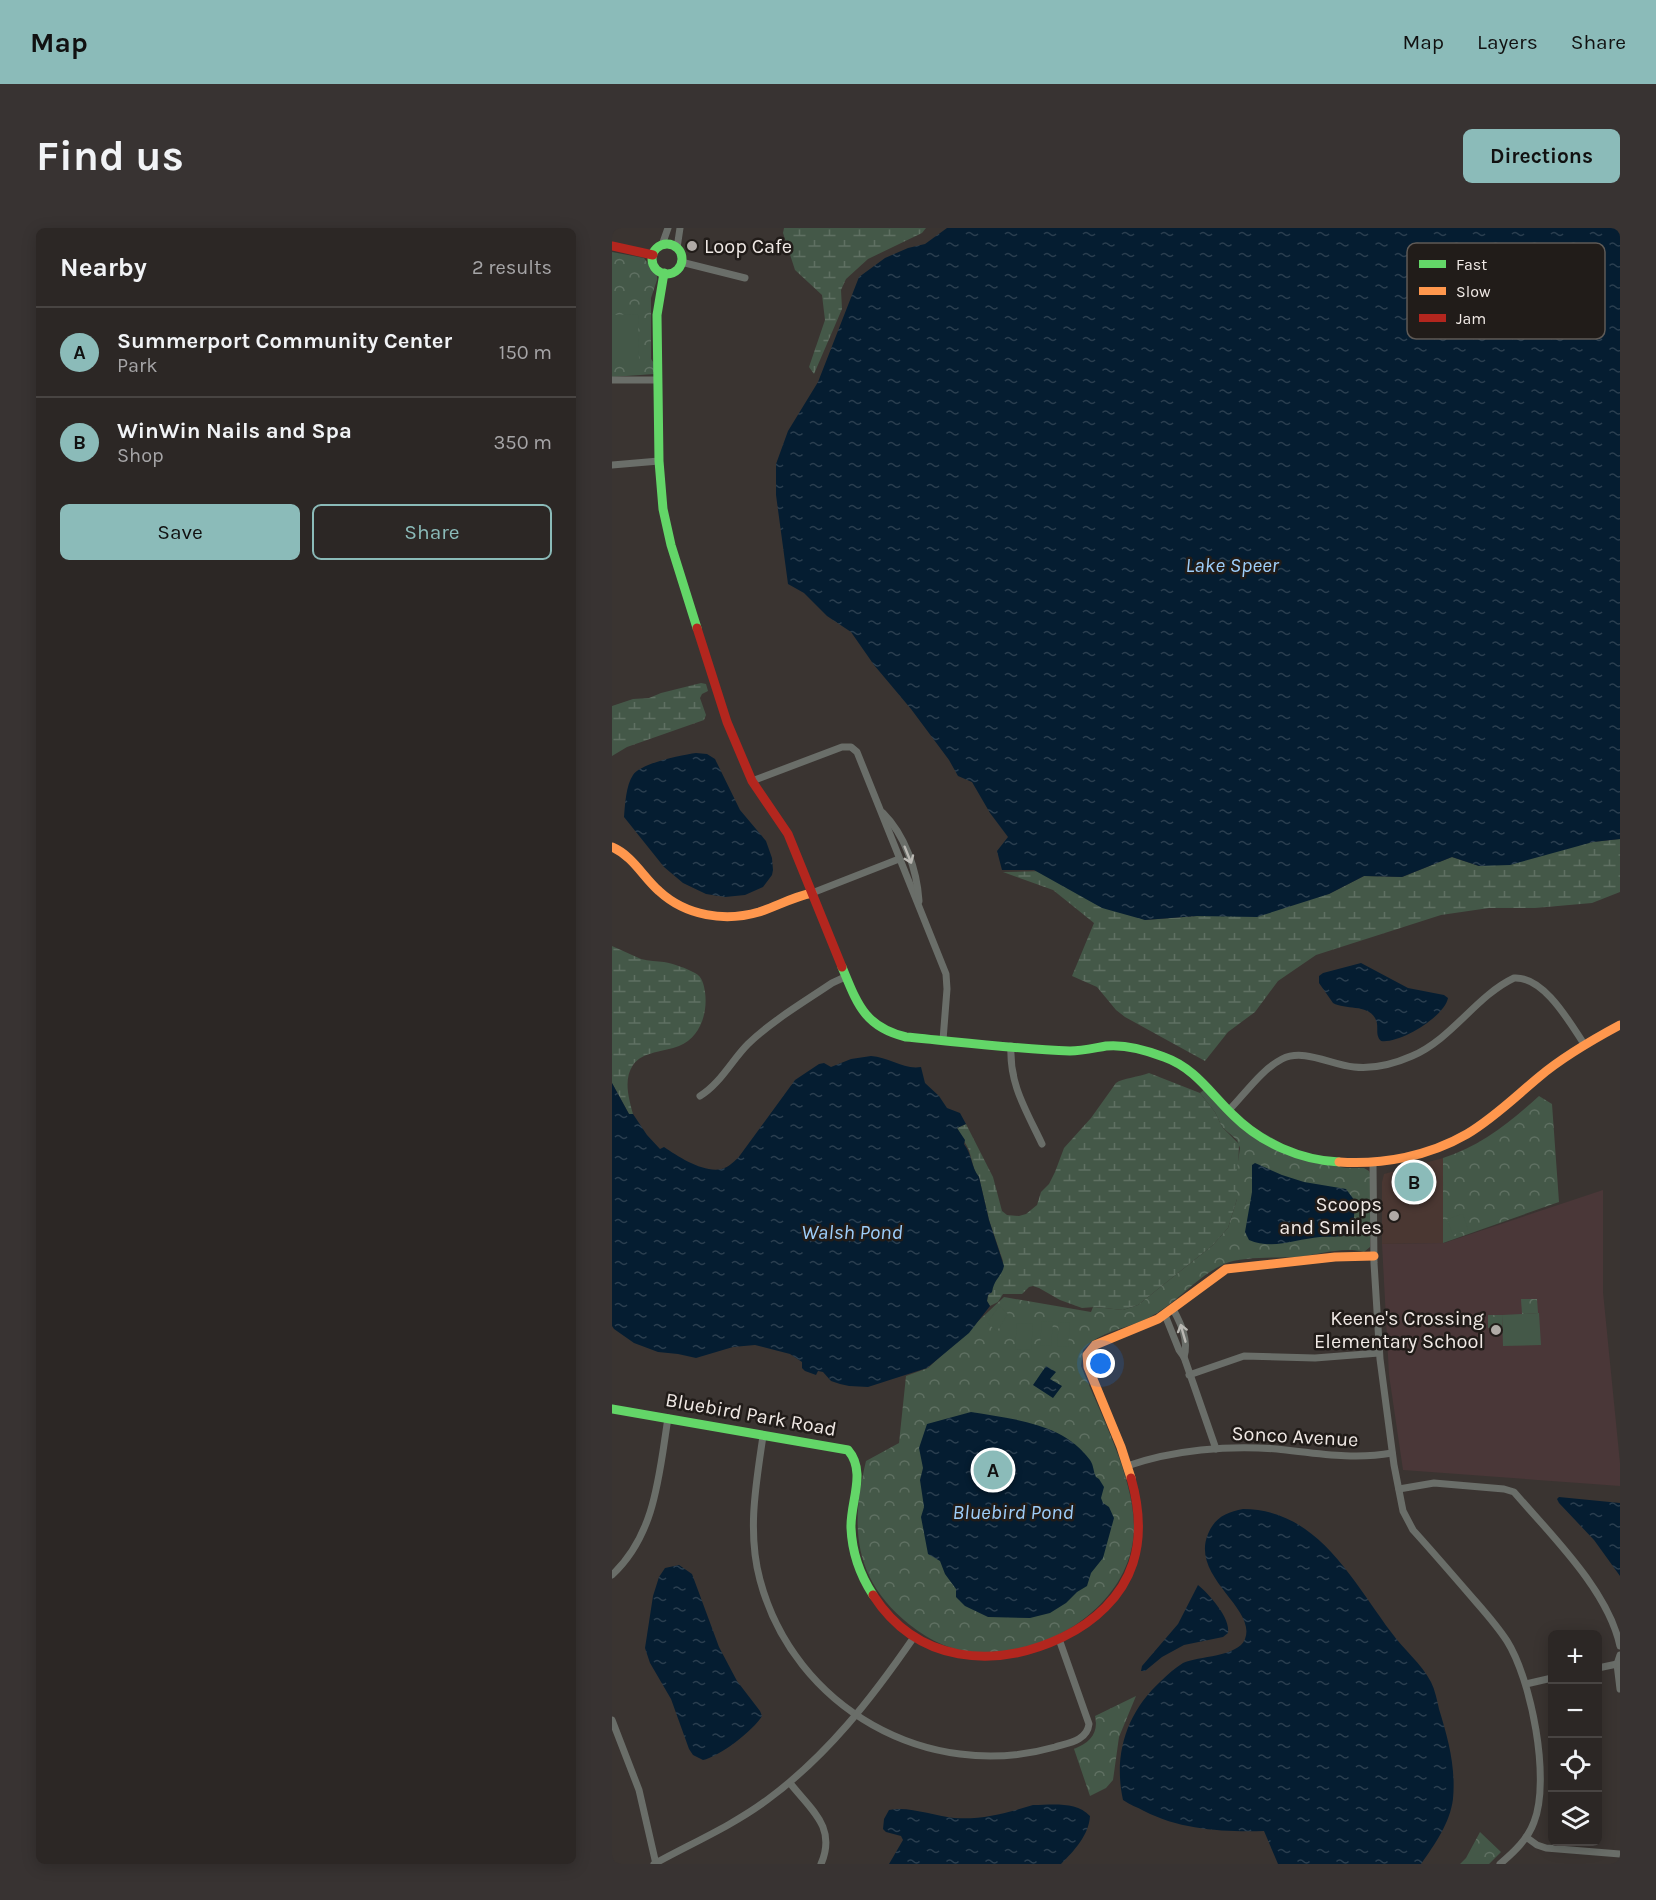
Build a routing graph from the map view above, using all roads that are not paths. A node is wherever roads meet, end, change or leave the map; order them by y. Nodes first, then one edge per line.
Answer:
1 (668, 228) edge
2 (680, 228) edge
3 (662, 245) junction
4 (612, 246) edge
5 (677, 248) junction
6 (653, 255) junction
7 (681, 262) junction
8 (664, 273) junction
9 (745, 278) dead end
10 (612, 380) edge
11 (658, 380) junction
12 (659, 461) junction
13 (612, 465) edge
14 (752, 781) junction
15 (881, 811) junction
16 (612, 847) edge
17 (899, 859) junction
18 (812, 892) junction
19 (919, 905) junction
20 (845, 977) junction
21 (1620, 1025) edge
22 (942, 1040) junction
23 (1584, 1044) junction
24 (1011, 1046) junction
25 (700, 1096) dead end
26 (1229, 1110) junction
27 (1042, 1144) dead end
28 (1373, 1164) junction
29 (1374, 1256) junction
30 (1169, 1312) junction
31 (1379, 1353) junction
32 (1189, 1375) junction
33 (612, 1409) edge
34 (668, 1418) junction
35 (763, 1436) junction
36 (1216, 1449) junction
37 (1392, 1453) junction
38 (1127, 1466) junction
39 (1399, 1489) junction
40 (612, 1575) edge
41 (915, 1637) junction
42 (1059, 1639) junction
43 (1620, 1646) edge
44 (1620, 1655) edge
45 (1617, 1664) junction
46 (1602, 1667) edge
47 (1548, 1679) edge
48 (1526, 1684) junction
49 (1620, 1689) edge
50 (856, 1715) junction
51 (612, 1720) edge
52 (790, 1783) junction
53 (1526, 1837) junction
54 (1620, 1854) edge
55 (655, 1864) edge
56 (821, 1864) edge
57 (1500, 1864) edge

1 - 3 street
2 - 5 street
3 - 5 street
3 - 6 street
4 - 6 street
5 - 7 street
6 - 8 street
7 - 8 street
7 - 9 street
8 - 11 street
10 - 11 street
11 - 12 street
12 - 13 street
12 - 14 street
14 - 15 street
14 - 18 street
15 - 17 street
15 -> 19 street
16 - 18 street
17 - 18 street
17 - 19 street
18 - 20 street
19 - 22 street
20 - 22 street
20 - 25 street
21 - 23 street
22 - 24 street
23 - 26 street
23 - 28 street
24 - 26 street
24 - 27 street
26 - 28 street
28 - 29 street
29 - 30 street, Bluebird Park Road
29 - 31 street
30 - 32 street
30 - 38 street, Bluebird Park Road
31 - 32 street
31 - 37 street
32 - 36 street
33 - 34 street, Bluebird Park Road
34 - 35 street, Bluebird Park Road
34 - 40 street
35 - 41 street, Bluebird Park Road
35 - 50 street
36 - 37 street, Sonco Avenue
36 - 38 street, Sonco Avenue
37 - 39 street
38 - 42 street, Bluebird Park Road
39 - 43 street
39 - 48 street
41 - 42 street, Bluebird Park Road
41 - 50 street
42 - 50 street
44 - 45 street
45 - 46 street
45 - 49 street
47 - 48 street
48 - 53 street
50 - 52 street
51 - 55 street
52 - 55 street
52 - 56 street
53 - 54 street
53 - 57 street

